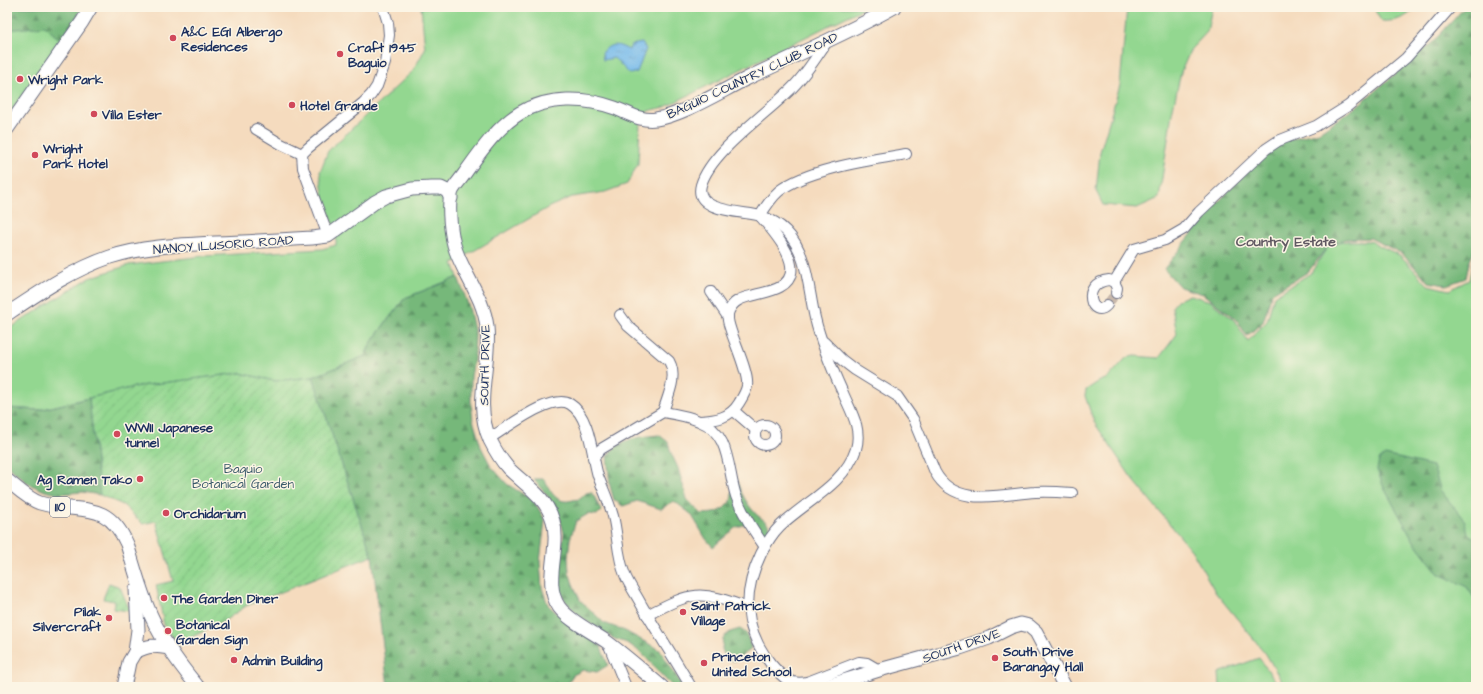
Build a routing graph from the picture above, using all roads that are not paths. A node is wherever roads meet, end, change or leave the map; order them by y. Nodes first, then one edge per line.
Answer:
1 (91, 7) edge
2 (383, 7) edge
3 (894, 7) edge
4 (1451, 7) edge
5 (822, 45) junction
6 (7, 129) edge
7 (256, 129) dead end
8 (302, 154) junction
9 (906, 154) dead end
10 (448, 192) junction
11 (760, 216) junction
12 (328, 236) junction
13 (711, 292) dead end
14 (1107, 305) dead end
15 (7, 314) edge
16 (620, 315) dead end
17 (728, 317) junction
18 (820, 338) junction
19 (663, 412) junction
20 (730, 413) junction
21 (700, 421) junction
22 (756, 430) dead end
23 (717, 433) junction
24 (490, 438) junction
25 (595, 452) junction
26 (7, 480) edge
27 (1072, 493) dead end
28 (765, 547) junction
29 (137, 576) junction
30 (748, 608) junction
31 (647, 615) junction
32 (608, 643) junction
33 (169, 648) junction
34 (135, 652) junction
35 (879, 670) junction
36 (124, 687) edge
37 (198, 687) edge
38 (626, 687) edge
39 (662, 687) edge
40 (692, 687) edge
41 (824, 687) edge
42 (1065, 687) edge

1 - 6 main road
2 - 8 street
3 - 5 main road, BAGUIO COUNTRY CLUB ROAD
4 - 14 street
5 - 10 main road, BAGUIO COUNTRY CLUB ROAD
5 - 11 street
7 - 8 street
8 - 12 street
9 - 11 street
10 - 12 main road, NANOY ILUSORIO ROAD
10 - 24 main road, SOUTH DRIVE
11 - 17 street
11 - 18 street
12 - 15 main road, NANOY ILUSORIO ROAD
13 - 17 street
16 - 19 street
17 - 20 street
18 - 27 street
18 - 28 street
19 - 21 street
19 - 25 street
20 - 21 street
20 - 22 street
20 - 23 street
21 - 23 street
23 - 28 street
24 - 25 street
24 - 32 main road, SOUTH DRIVE
25 - 31 street
26 - 29 main road, 110
28 - 30 street
29 - 33 main road, 110
29 - 34 main road
30 - 31 street
30 - 35 street
31 - 40 street
32 - 38 street
32 - 39 main road, SOUTH DRIVE
33 - 34 main road
33 - 37 main road, 110
34 - 36 main road
35 - 41 main road, SOUTH DRIVE
35 - 42 main road, SOUTH DRIVE

